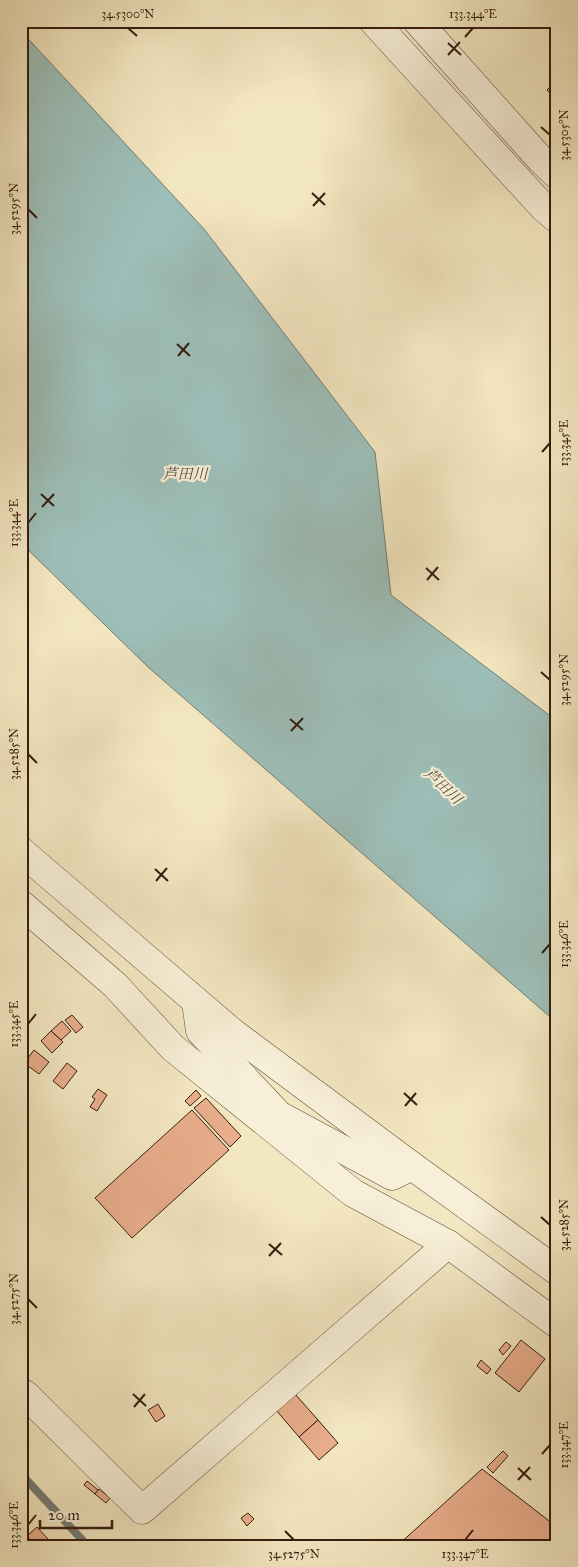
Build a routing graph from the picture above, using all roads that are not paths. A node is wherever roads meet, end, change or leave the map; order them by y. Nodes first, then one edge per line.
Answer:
1 (373, 21) edge
2 (417, 21) edge
3 (557, 175) edge
4 (557, 219) edge
5 (21, 851) edge
6 (21, 904) edge
7 (196, 1002) junction
8 (275, 1121) junction
9 (412, 1166) junction
10 (448, 1244) junction
11 (557, 1271) edge
12 (557, 1324) edge
13 (21, 1392) edge

1 - 4 street
2 - 3 street
5 - 7 street
6 - 8 street
7 - 8 street
7 - 9 street
8 - 9 street
8 - 10 street
9 - 11 street
10 - 12 street
10 - 13 street

